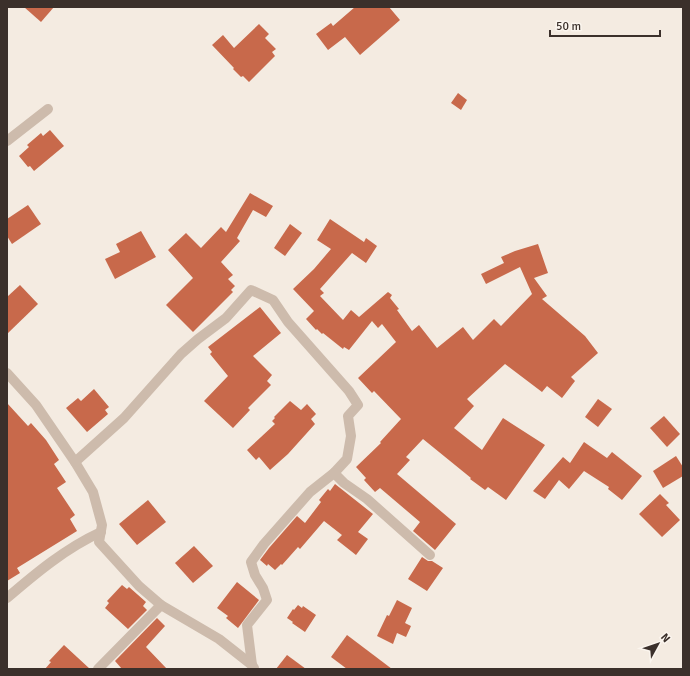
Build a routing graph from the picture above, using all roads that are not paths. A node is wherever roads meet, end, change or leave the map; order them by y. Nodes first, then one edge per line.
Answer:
1 (48, 109) dead end
2 (7, 141) edge
3 (7, 373) edge
4 (75, 462) junction
5 (334, 473) junction
6 (101, 532) junction
7 (430, 555) dead end
8 (7, 598) edge
9 (161, 605) junction
10 (253, 667) edge
11 (98, 669) edge

1 - 2 street
3 - 4 street
4 - 5 street
4 - 6 street
5 - 7 street
5 - 10 street
6 - 8 street
6 - 9 street
9 - 10 street
9 - 11 street

